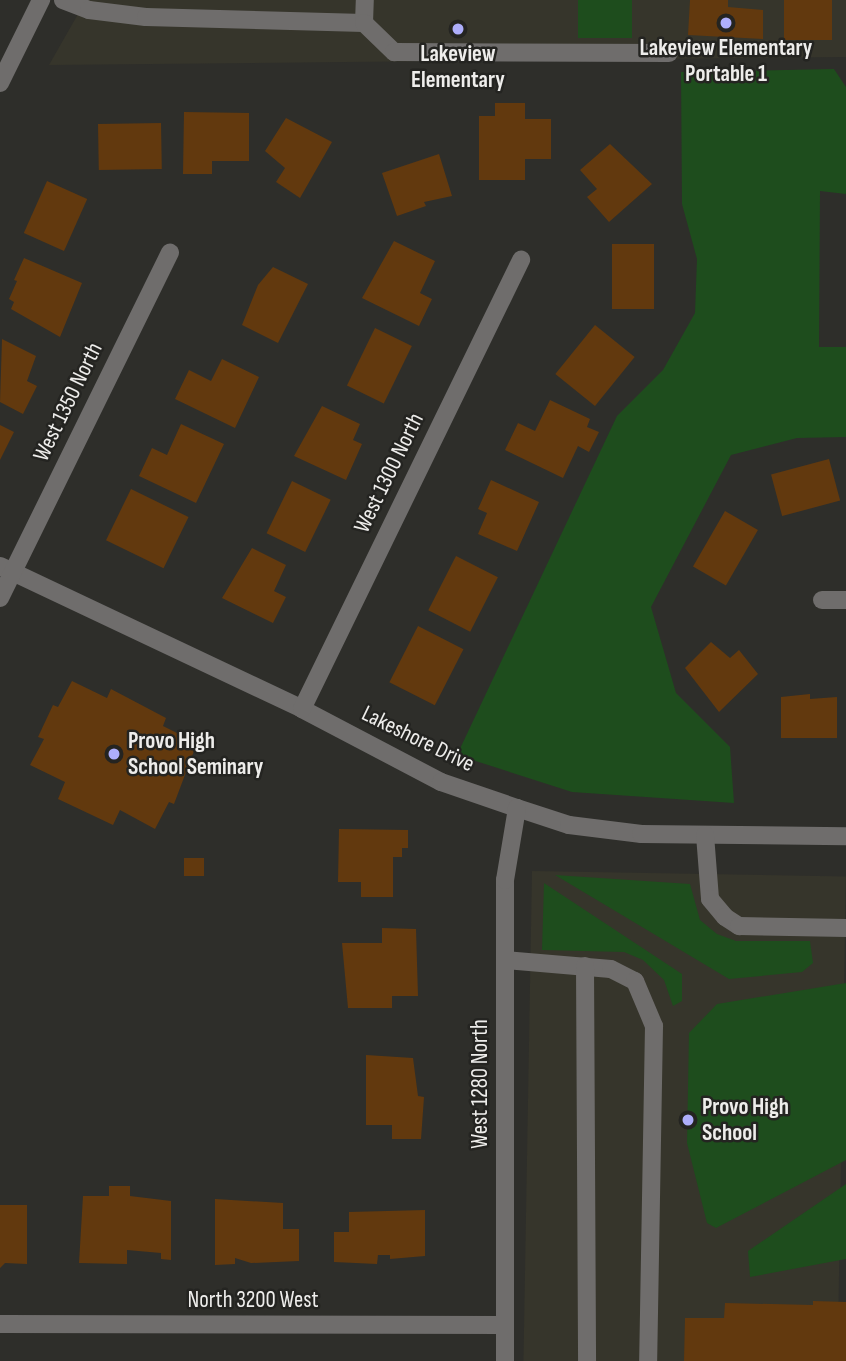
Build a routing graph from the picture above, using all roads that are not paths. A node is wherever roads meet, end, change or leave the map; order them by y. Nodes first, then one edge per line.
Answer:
1 (41, 0) edge
2 (63, 0) edge
3 (365, 0) edge
4 (364, 23) junction
5 (668, 53) dead end
6 (0, 83) edge
7 (170, 253) dead end
8 (521, 260) dead end
9 (5, 569) edge
10 (0, 598) edge
11 (822, 600) dead end
12 (846, 600) edge
13 (302, 709) junction
14 (517, 808) junction
15 (705, 835) junction
16 (846, 836) edge
17 (846, 928) edge
18 (505, 960) junction
19 (584, 966) junction
20 (0, 1324) edge
21 (505, 1325) junction
22 (505, 1361) edge
23 (587, 1361) edge
24 (648, 1361) edge

1 - 6 street
2 - 4 street
3 - 4 street
4 - 5 street
7 - 9 street, West 1350 North
8 - 13 street, West 1300 North
9 - 10 street, West 1350 North
9 - 13 street, Lakeshore Drive
11 - 12 street
13 - 14 street, Lakeshore Drive
14 - 15 street, Lakeshore Drive
14 - 18 street, West 1280 North
15 - 16 street, Lakeshore Drive
15 - 17 street
18 - 19 street
18 - 21 street, West 1280 North
19 - 23 street
19 - 24 street
20 - 21 street, North 3200 West
21 - 22 street, West 1280 North

